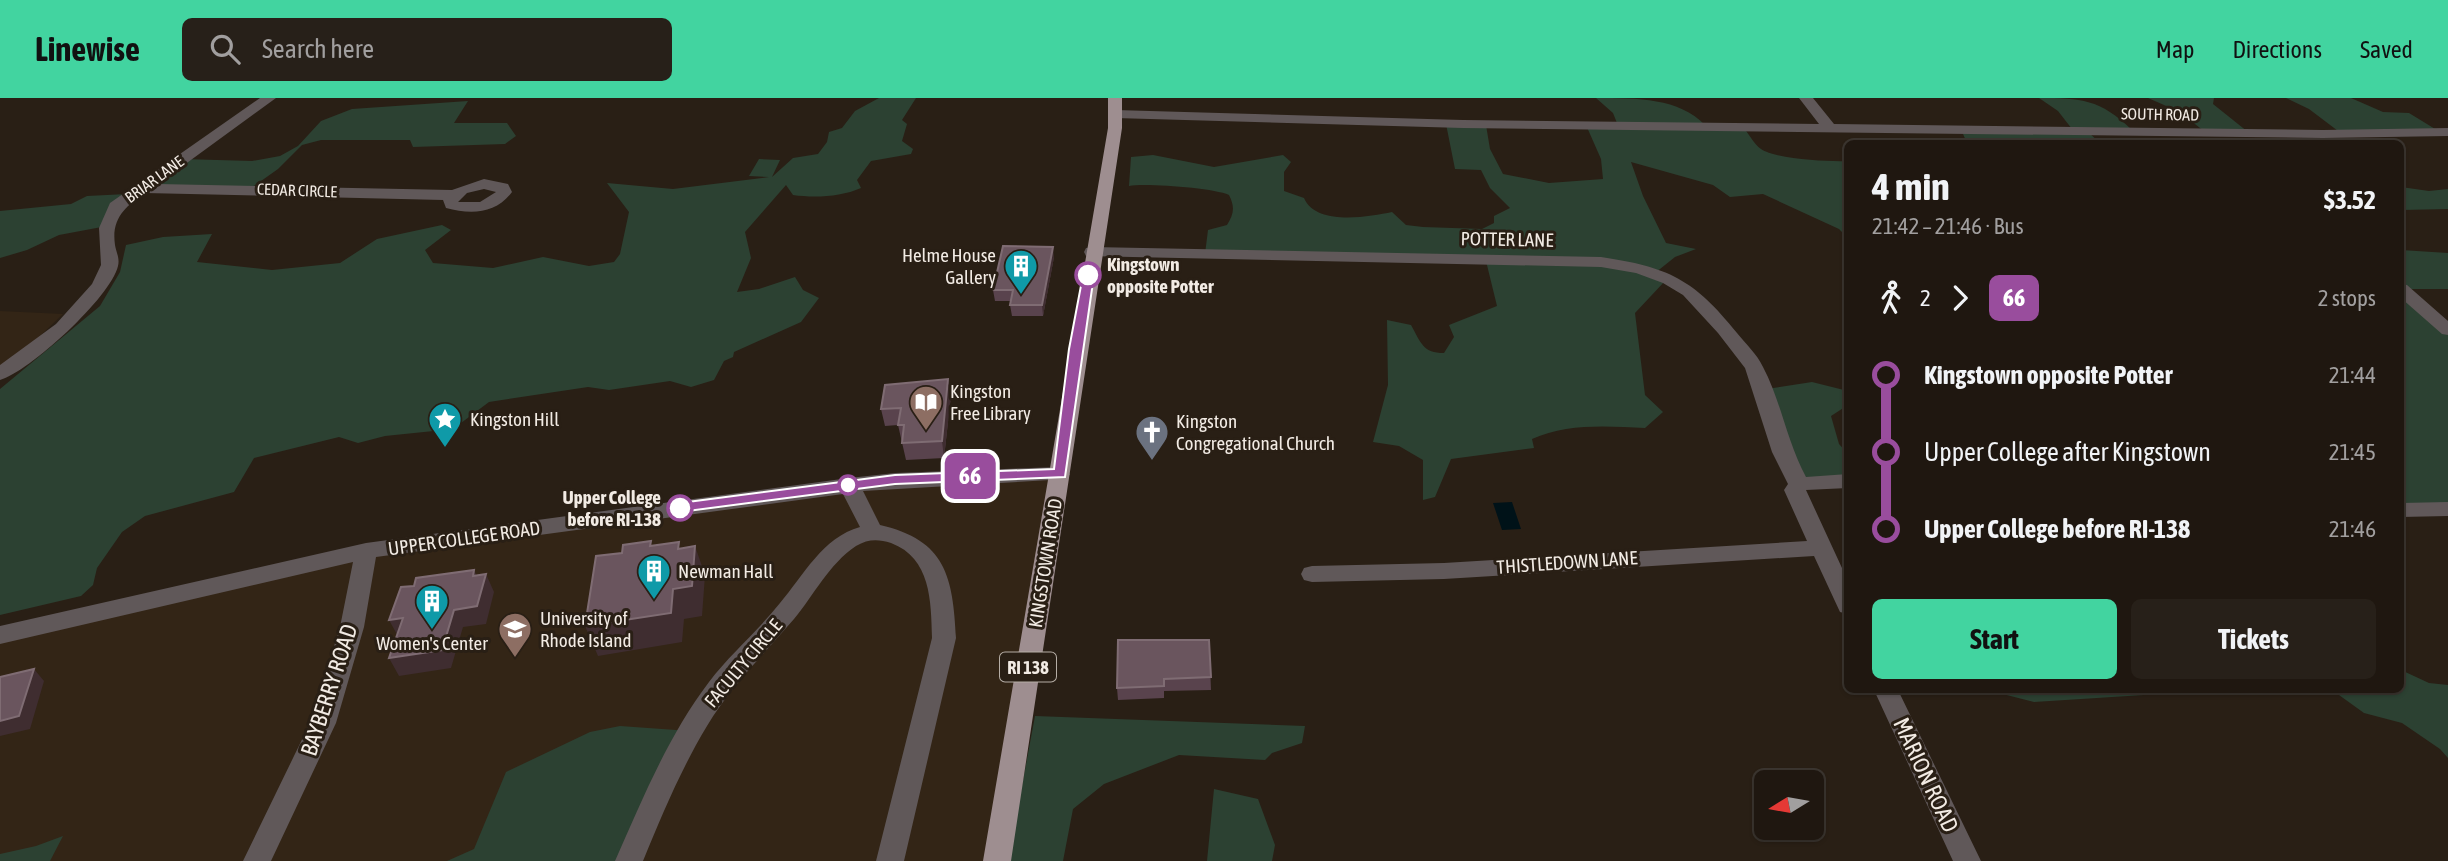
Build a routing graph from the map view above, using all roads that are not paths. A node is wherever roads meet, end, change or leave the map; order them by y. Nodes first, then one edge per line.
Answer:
1 (269, 98) edge
2 (1806, 98) edge
3 (1115, 106) edge
4 (1829, 127) junction
5 (2210, 132) junction
6 (2448, 132) edge
7 (2219, 140) edge
8 (140, 188) junction
9 (453, 195) dead end
10 (1092, 252) junction
11 (2404, 292) edge
12 (2448, 330) edge
13 (0, 374) edge
14 (1060, 474) junction
15 (1844, 481) edge
16 (1799, 484) junction
17 (849, 485) junction
18 (2448, 509) edge
19 (2404, 510) edge
20 (873, 532) junction
21 (1822, 548) junction
22 (366, 551) junction
23 (1312, 574) dead end
24 (1844, 597) edge
25 (0, 635) edge
26 (1887, 693) edge
27 (257, 861) edge
28 (629, 861) edge
29 (890, 861) edge
30 (997, 861) edge
31 (1967, 861) edge

1 - 8 street, BRIAR LANE
2 - 4 street
3 - 4 street, SOUTH ROAD
3 - 10 main road, KINGSTOWN ROAD / RI 138
4 - 5 street, SOUTH ROAD
5 - 6 street, SOUTH ROAD
5 - 7 street
8 - 9 street, CEDAR CIRCLE
8 - 13 street, BRIAR LANE
10 - 14 main road, KINGSTOWN ROAD / RI 138
10 - 16 street, POTTER LANE
11 - 12 street
14 - 17 street, UPPER COLLEGE ROAD
14 - 30 main road, KINGSTOWN ROAD / RI 138
15 - 16 street
16 - 21 street
17 - 20 street
17 - 22 street, UPPER COLLEGE ROAD
18 - 19 street
20 - 28 street, FACULTY CIRCLE
20 - 29 street
21 - 23 street, THISTLEDOWN LANE
21 - 24 street
22 - 25 street, UPPER COLLEGE ROAD
22 - 27 street, BAYBERRY ROAD
26 - 31 street, MARION ROAD

